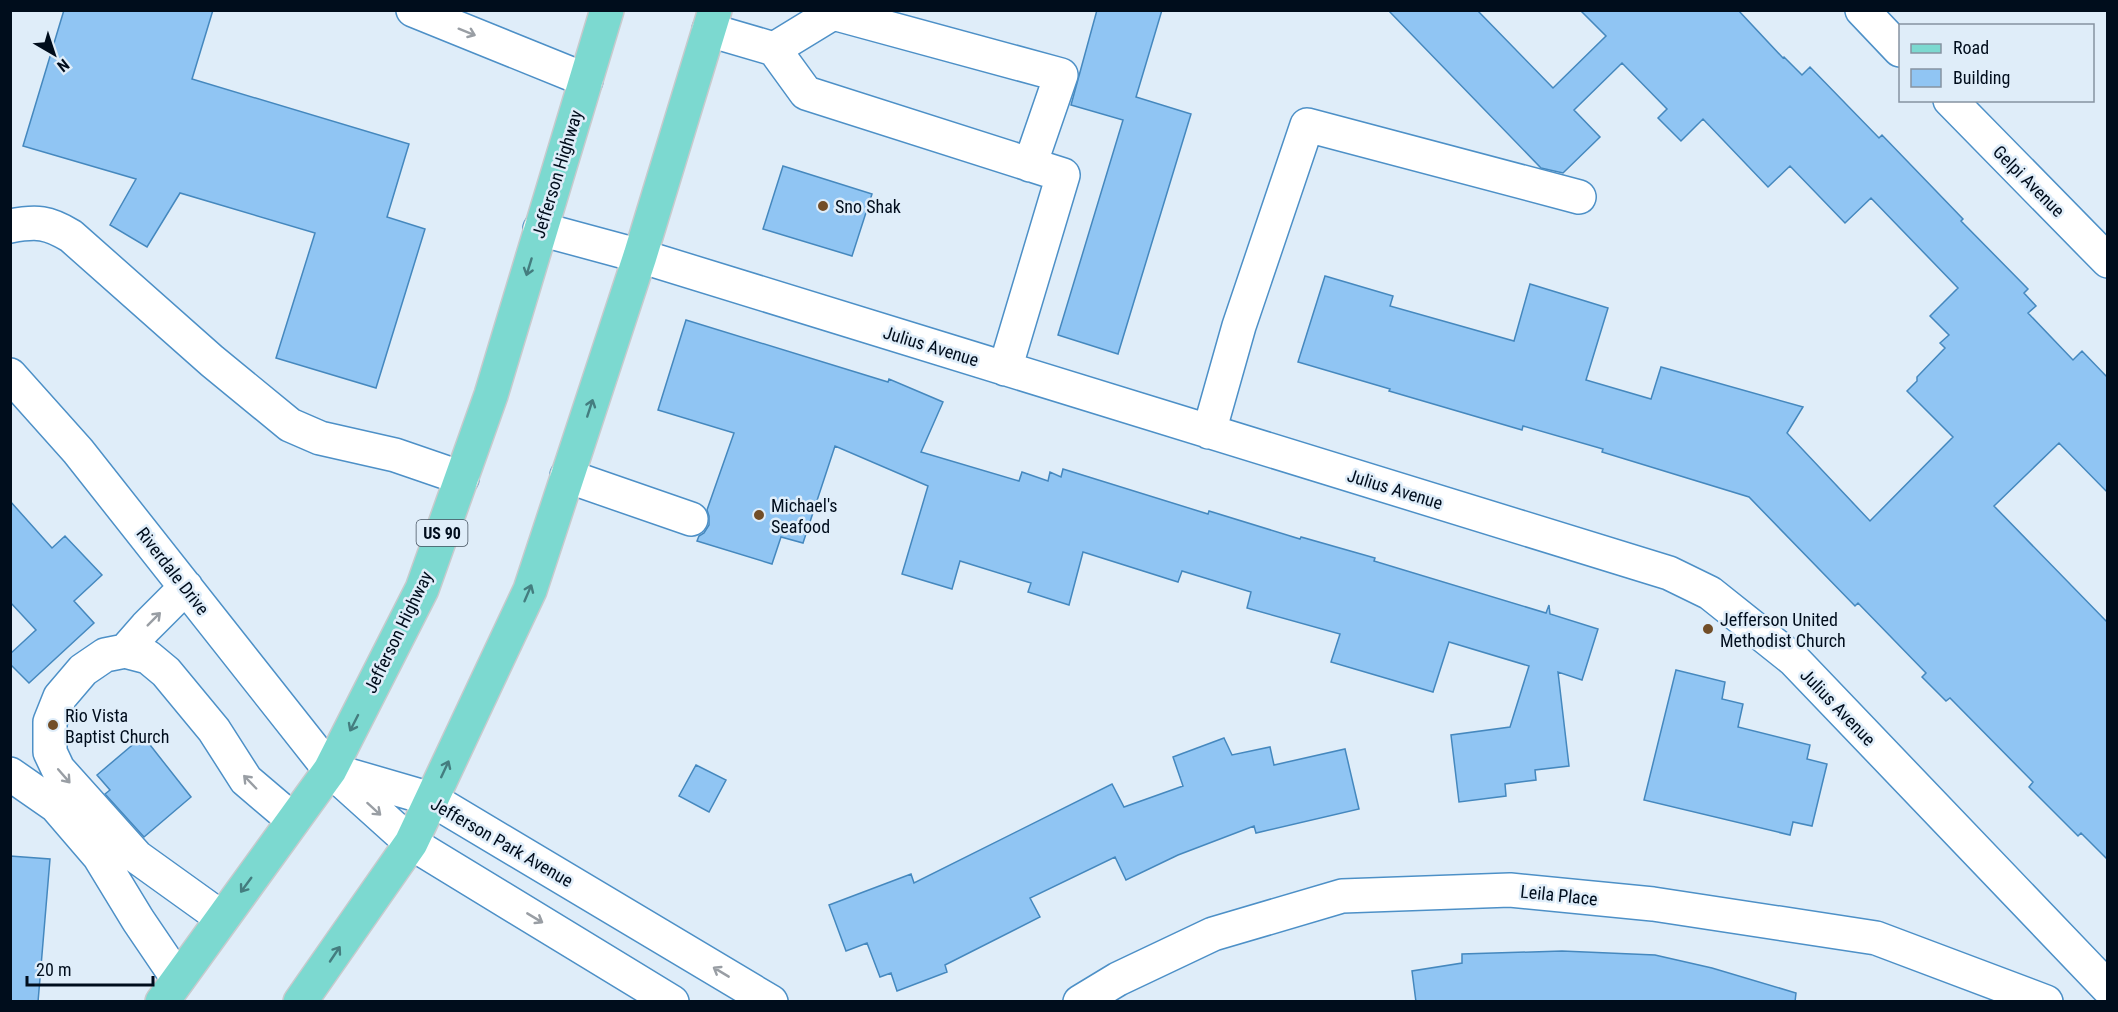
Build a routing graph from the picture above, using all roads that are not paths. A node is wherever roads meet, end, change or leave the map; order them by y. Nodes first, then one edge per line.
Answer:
1 (413, 10) edge
2 (607, 10) edge
3 (1862, 10) edge
4 (712, 20) edge
5 (774, 49) junction
6 (1899, 49) edge
7 (586, 80) junction
8 (1952, 102) edge
9 (1030, 165) junction
10 (1579, 197) dead end
11 (10, 226) edge
12 (540, 229) junction
13 (640, 256) junction
14 (2108, 261) edge
15 (1005, 369) junction
16 (10, 375) edge
17 (1209, 432) junction
18 (567, 476) junction
19 (462, 478) junction
20 (690, 519) dead end
21 (186, 588) junction
22 (125, 651) junction
23 (330, 770) junction
24 (10, 774) edge
25 (431, 799) junction
26 (293, 820) junction
27 (411, 843) junction
28 (222, 918) junction
29 (2108, 988) edge
30 (170, 990) edge
31 (300, 1002) edge
32 (672, 1002) edge
33 (771, 1002) edge
34 (1080, 1002) edge
35 (2046, 1002) edge

1 -> 7 street
2 - 7 main road, Jefferson Highway / US 90
3 - 6 street
4 - 5 street
4 - 13 main road
5 - 9 street
5 - 9 street
7 - 12 main road, Jefferson Highway / US 90
8 - 14 street, Gelpi Avenue
9 - 15 street
10 - 17 street
11 - 19 street
12 - 13 street, Julius Avenue
12 -> 19 main road, Jefferson Highway / US 90
13 - 15 street, Julius Avenue
18 -> 13 main road
15 - 17 street, Julius Avenue
16 - 21 street, Riverdale Drive
17 - 29 street, Julius Avenue
18 - 20 street
25 -> 18 main road
19 -> 23 main road, Jefferson Highway / US 90
22 -> 21 street
21 - 23 street, Riverdale Drive
26 -> 22 street
22 -> 28 street
23 - 25 street, Jefferson Park Avenue
23 - 26 main road, Jefferson Highway / US 90
23 -> 27 street
24 - 30 street
25 - 27 main road
33 -> 25 street, Jefferson Park Avenue
26 -> 28 main road, Jefferson Highway / US 90
31 -> 27 main road
27 -> 32 street
28 - 30 main road, Jefferson Highway / US 90
34 - 35 street, Leila Place

